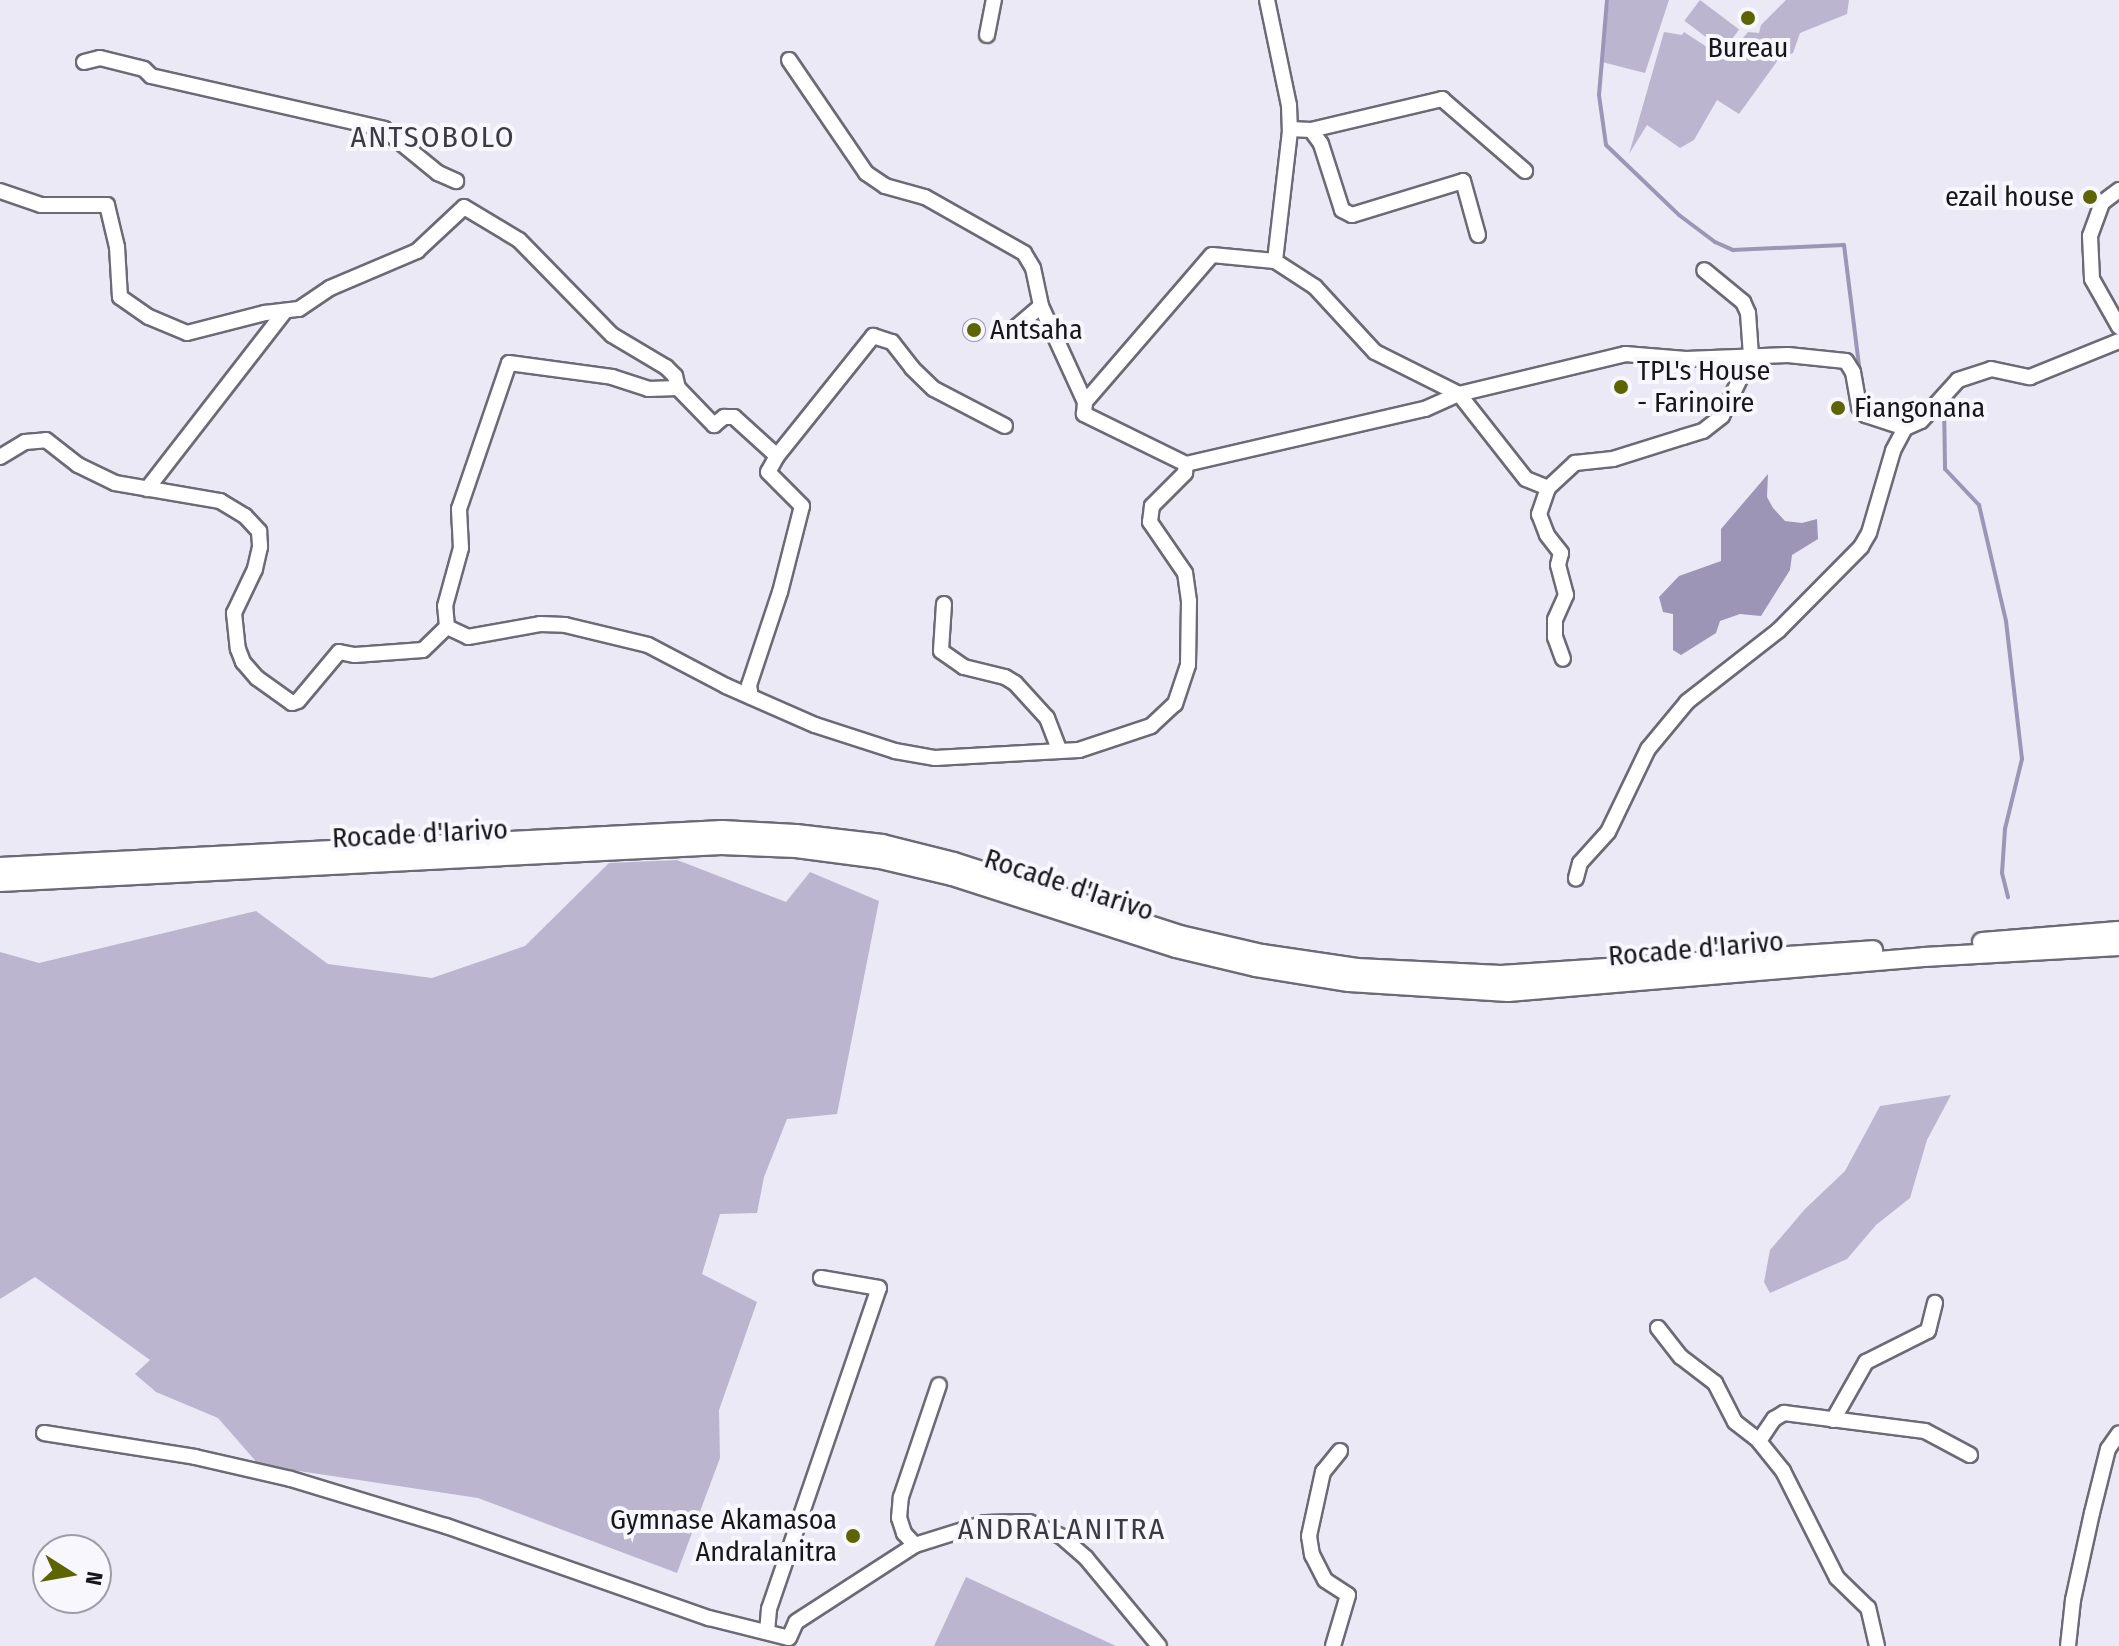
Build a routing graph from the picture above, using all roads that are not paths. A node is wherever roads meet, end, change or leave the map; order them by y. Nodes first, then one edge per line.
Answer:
1 (994, 0) edge
2 (1267, 0) edge
3 (987, 35) dead end
4 (789, 60) dead end
5 (84, 62) dead end
6 (1290, 129) junction
7 (1311, 130) junction
8 (1525, 171) dead end
9 (456, 181) dead end
10 (2119, 190) edge
11 (0, 191) edge
12 (1478, 235) dead end
13 (1275, 261) junction
14 (1704, 270) dead end
15 (1041, 306) junction
16 (285, 311) junction
17 (2119, 327) edge
18 (1008, 334) dead end
19 (2119, 341) edge
20 (1751, 356) junction
21 (678, 388) junction
22 (1459, 394) junction
23 (1085, 402) junction
24 (1005, 426) dead end
25 (1905, 428) junction
26 (777, 456) junction
27 (0, 457) edge
28 (1186, 464) junction
29 (1548, 488) junction
30 (147, 489) junction
31 (944, 604) dead end
32 (447, 627) junction
33 (1563, 659) dead end
34 (751, 697) junction
35 (1059, 750) junction
36 (0, 867) edge
37 (1576, 878) dead end
38 (0, 882) edge
39 (2119, 931) edge
40 (2119, 946) edge
41 (821, 1278) dead end
42 (1935, 1303) dead end
43 (1658, 1328) dead end
44 (939, 1385) dead end
45 (1833, 1420) junction
46 (44, 1433) dead end
47 (2119, 1433) edge
48 (1759, 1441) junction
49 (1340, 1451) dead end
50 (1970, 1455) dead end
51 (915, 1545) junction
52 (767, 1632) junction
53 (1159, 1646) edge
54 (1333, 1646) edge
55 (1877, 1646) edge
56 (2068, 1646) edge

1 - 3 street
2 - 6 street
4 - 15 street
5 - 9 street
6 - 7 street
6 - 13 street
7 - 8 street
7 - 12 street
10 - 17 street
11 - 16 street
13 - 22 street
13 - 23 street
14 - 20 street
15 - 18 street
15 - 23 street
16 - 21 street
16 - 30 street
19 - 25 street
20 - 22 street
20 - 25 street
20 - 29 street
21 - 26 street
21 - 32 street
22 - 28 street
22 - 29 street
23 - 28 street
24 - 26 street
25 - 37 street
26 - 34 street
27 - 30 street
28 - 35 street
29 - 33 street
30 - 32 street
31 - 35 street
32 - 34 street
34 - 35 street
36 - 39 main road, Rocade d'Iarivo
38 - 40 main road, Rocade d'Iarivo
41 - 52 street
42 - 45 street
43 - 48 street
44 - 51 street
45 - 48 street
45 - 50 street
46 - 52 street
47 - 56 street
48 - 55 street
49 - 54 street
51 - 52 street
51 - 53 street

